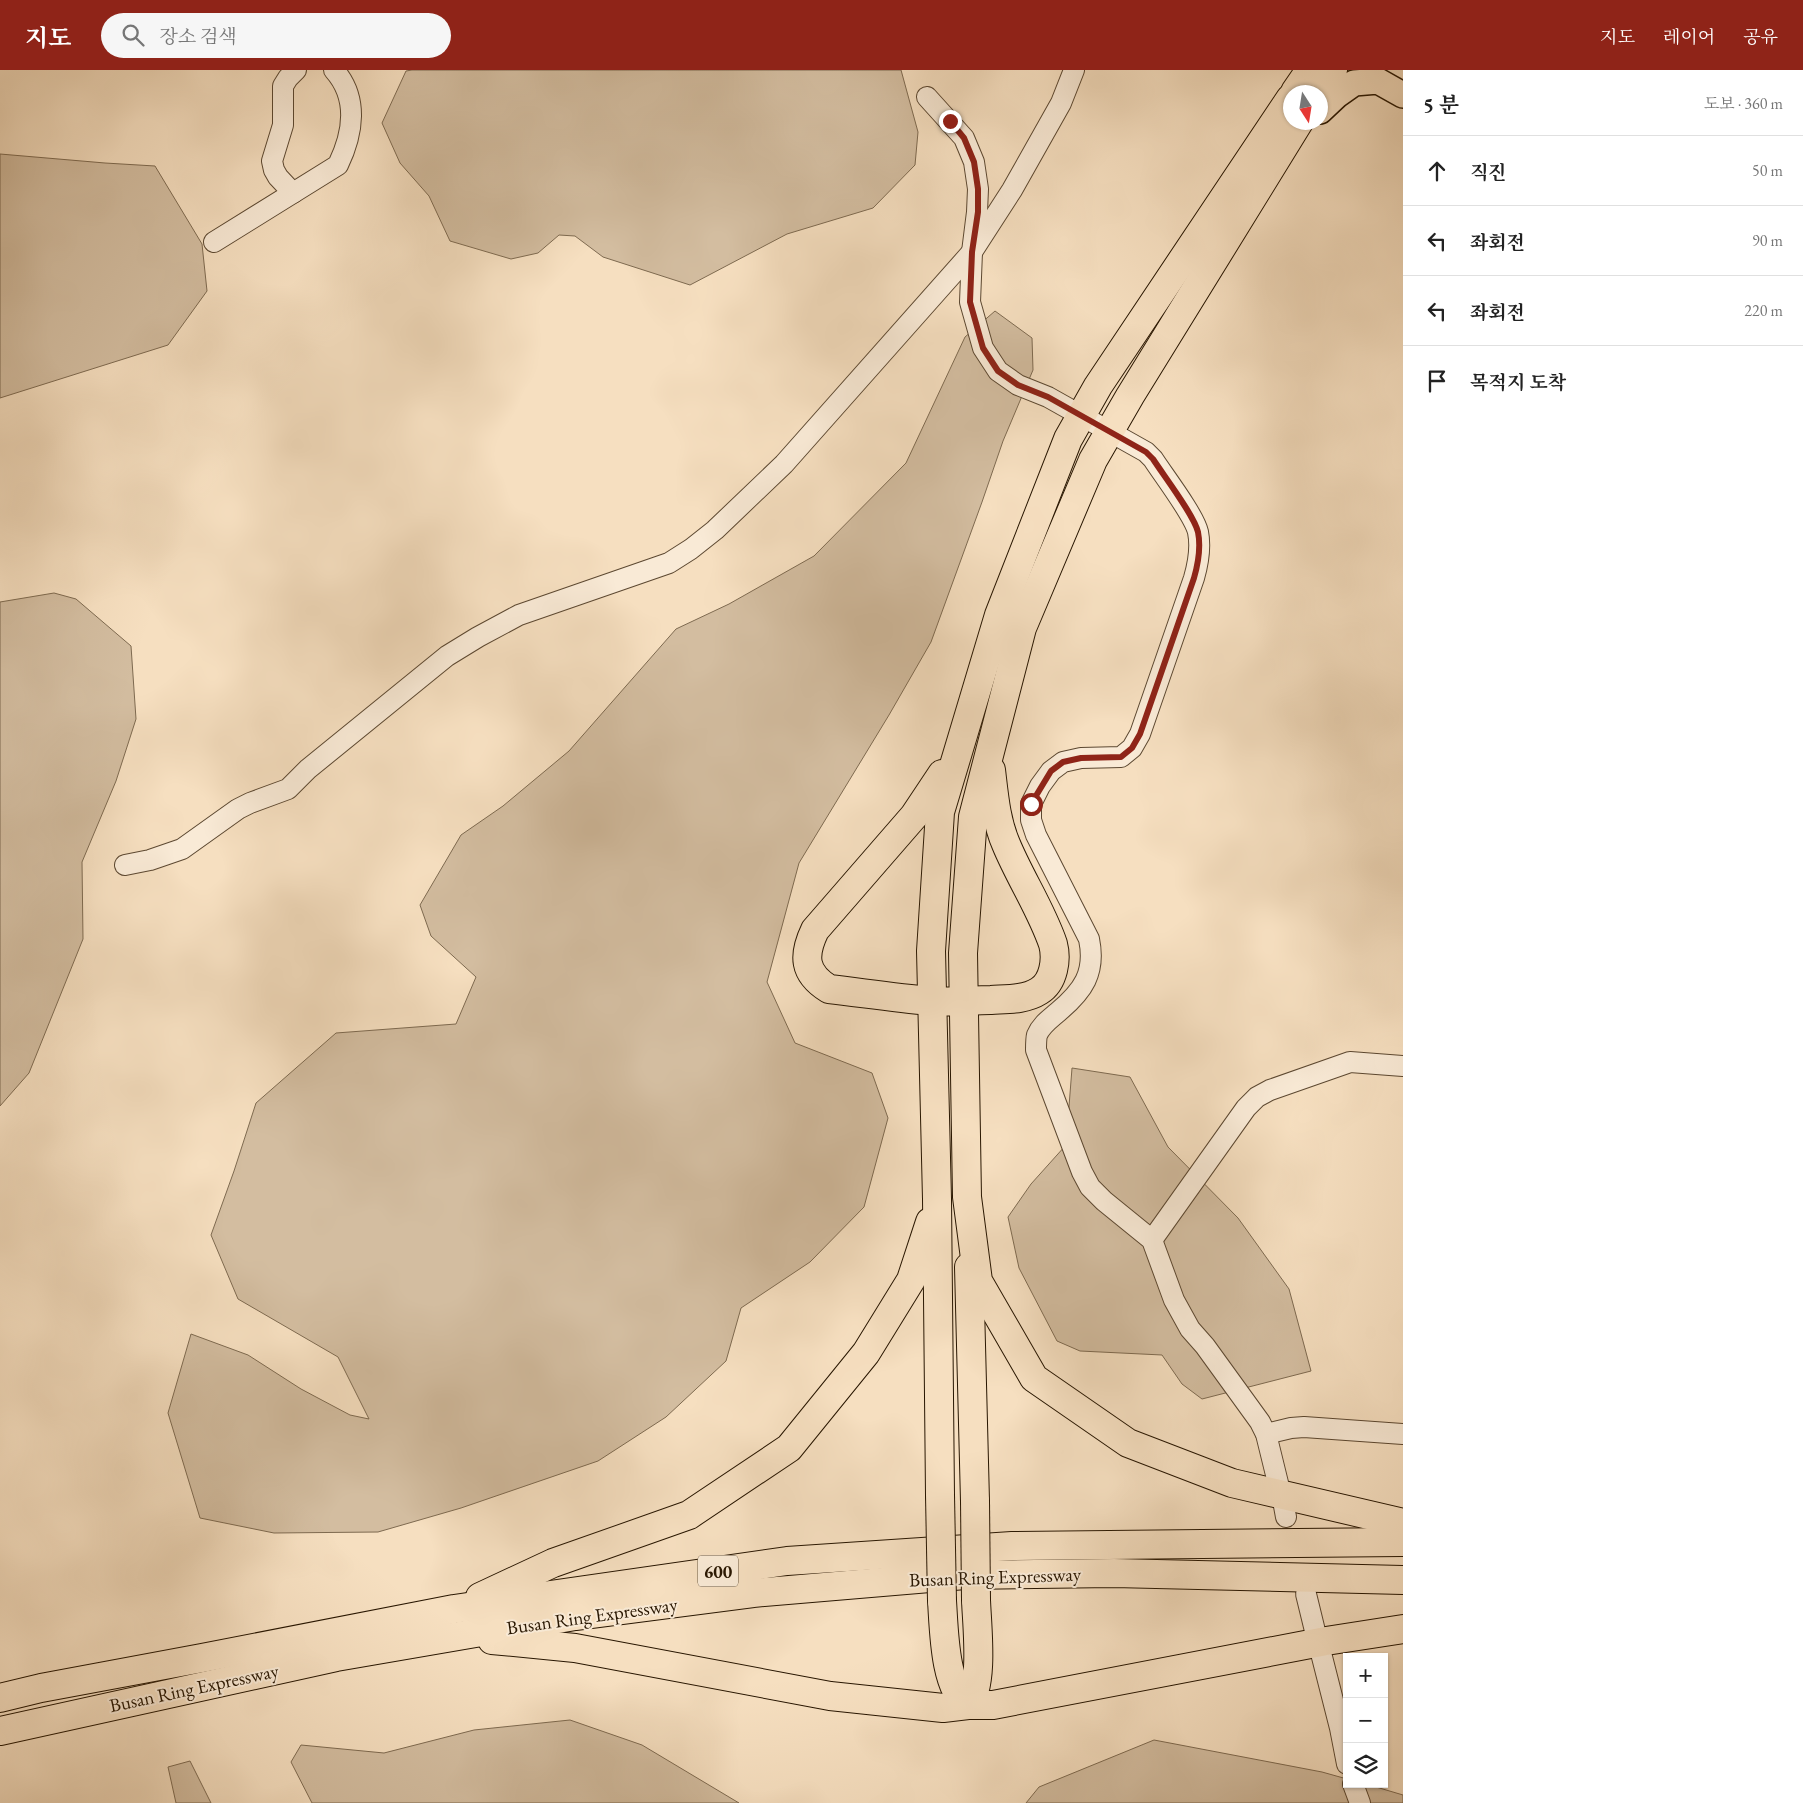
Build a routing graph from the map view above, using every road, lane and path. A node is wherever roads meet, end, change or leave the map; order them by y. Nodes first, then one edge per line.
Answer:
1 (296, 70) edge
2 (334, 70) edge
3 (1074, 70) edge
4 (1310, 70) edge
5 (1332, 70) edge
6 (1300, 85) edge
7 (1322, 85) edge
8 (1403, 95) edge
9 (927, 97) dead end
10 (1328, 103) edge
11 (1283, 109) edge
12 (1294, 130) edge
13 (1301, 130) edge
14 (1284, 146) junction
15 (293, 193) junction
16 (214, 242) dead end
17 (972, 252) junction
18 (1081, 417) junction
19 (1110, 431) junction
20 (961, 742) junction
21 (990, 753) junction
22 (126, 865) dead end
23 (932, 1001) junction
24 (964, 1001) junction
25 (1403, 1066) edge
26 (967, 1197) junction
27 (937, 1199) junction
28 (1152, 1240) junction
29 (1266, 1434) junction
30 (1403, 1434) edge
31 (1278, 1483) dead end
32 (1403, 1523) edge
33 (1403, 1542) edge
34 (1403, 1580) edge
35 (1306, 1594) dead end
36 (454, 1609) junction
37 (1403, 1629) edge
38 (1316, 1632) dead end
39 (457, 1636) junction
40 (1321, 1653) dead end
41 (0, 1698) edge
42 (968, 1705) junction
43 (0, 1731) edge
44 (1343, 1743) edge
45 (1354, 1788) edge
46 (1360, 1803) edge

1 - 15 street
2 - 15 street
3 - 17 street
4 - 6 highway
5 - 7 highway
8 - 10 main road
9 - 17 street
11 - 18 highway
12 - 14 highway
13 - 14 main road
14 - 19 highway
15 - 16 street
17 - 18 street
17 - 22 street
18 - 19 street
18 - 20 highway
19 - 21 highway
19 - 28 street
20 - 23 highway
20 - 23 highway
21 - 24 highway
21 - 24 highway
23 - 24 highway
23 - 27 highway
24 - 26 highway
25 - 28 street
26 - 32 highway
26 - 42 highway, bridge
27 - 36 highway
27 - 42 highway, bridge
28 - 29 street
29 - 30 street
29 - 31 street
33 - 36 highway, Busan Ring Expressway / 600
34 - 39 highway, Busan Ring Expressway / 600
35 - 38 street
36 - 41 highway, Busan Ring Expressway / 600
37 - 42 highway
39 - 42 highway
39 - 43 highway, Busan Ring Expressway / 600
40 - 44 street
45 - 46 street

